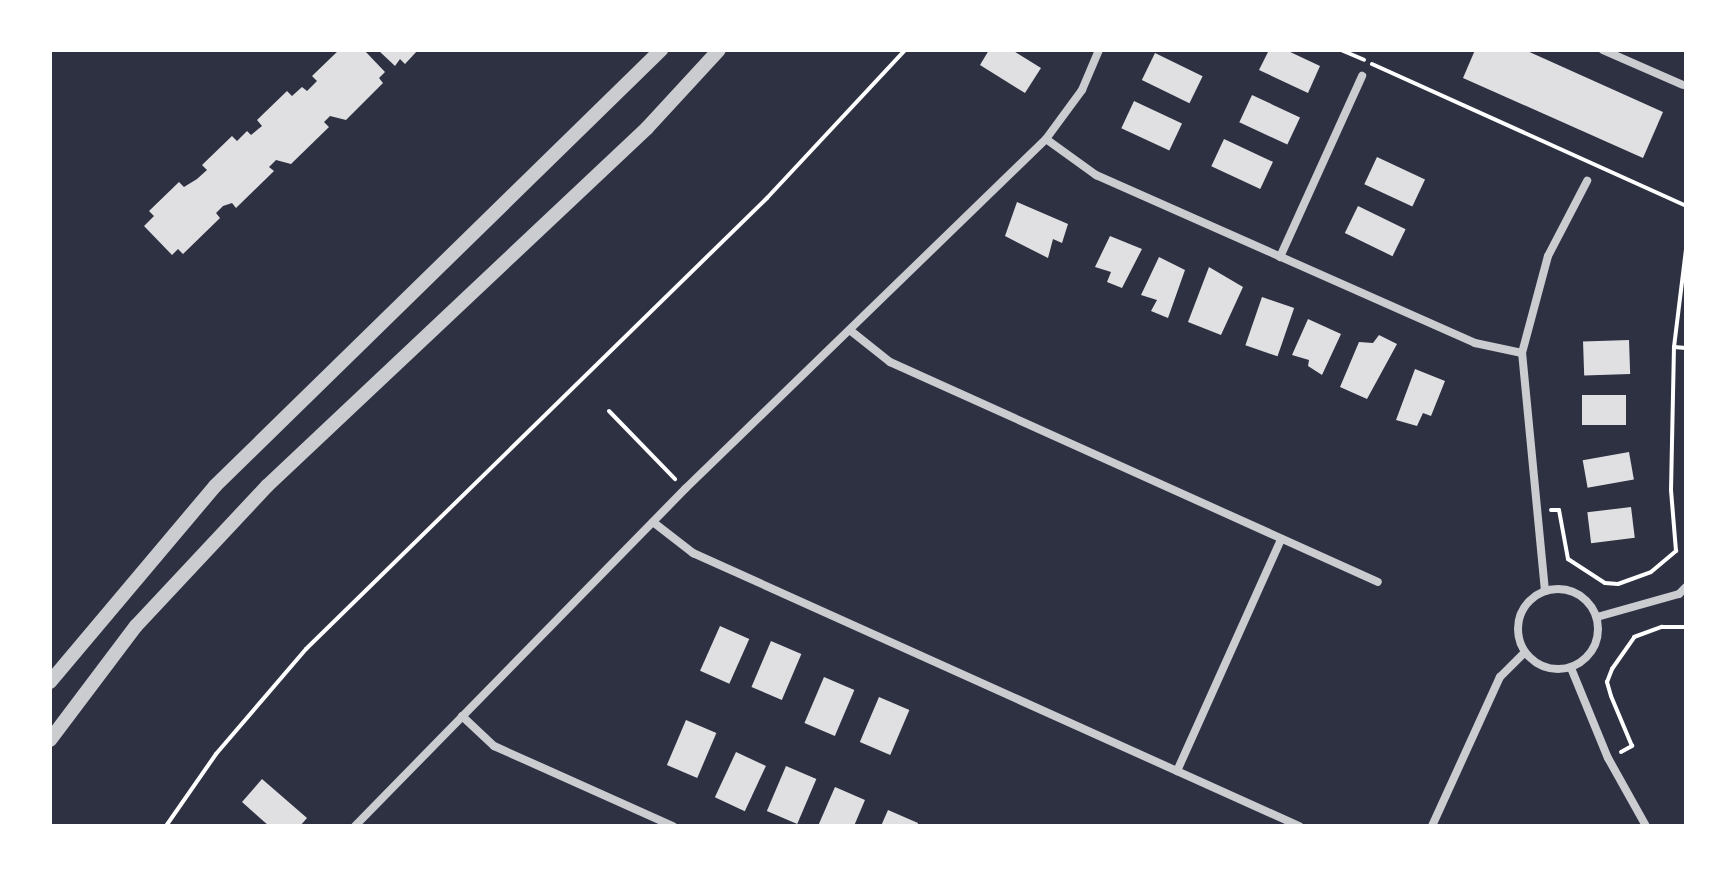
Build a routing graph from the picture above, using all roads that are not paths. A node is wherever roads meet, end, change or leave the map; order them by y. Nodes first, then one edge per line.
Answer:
1 (661, 50) edge
2 (719, 50) edge
3 (1099, 50) edge
4 (1603, 50) edge
5 (1632, 50) edge
6 (1627, 61) junction
7 (1362, 76) dead end
8 (1683, 85) dead end
9 (1046, 139) junction
10 (1587, 181) dead end
11 (1280, 257) junction
12 (851, 331) junction
13 (1522, 353) junction
14 (653, 522) junction
15 (1281, 540) junction
16 (1378, 582) dead end
17 (1545, 591) junction
18 (1684, 592) edge
19 (1597, 617) junction
20 (1525, 652) junction
21 (1571, 668) junction
22 (50, 682) edge
23 (462, 716) junction
24 (50, 740) edge
25 (1177, 771) junction
26 (355, 826) edge
27 (673, 826) edge
28 (1299, 826) edge
29 (1432, 826) edge
30 (1646, 826) edge

1 - 22 street
2 - 24 street
3 - 9 street
4 - 6 street
5 - 6 street
6 - 8 street
7 - 11 street
9 - 11 street
9 - 12 street
10 - 13 street
11 - 13 street
12 - 14 street
12 - 15 street
13 - 17 street
14 - 23 street
14 - 25 street
15 - 16 street
15 - 25 street
17 - 19 street
17 - 20 street
18 - 19 street
19 - 21 street
20 - 21 street
20 - 29 street
21 - 30 street
23 - 26 street
23 - 27 street
25 - 28 street

